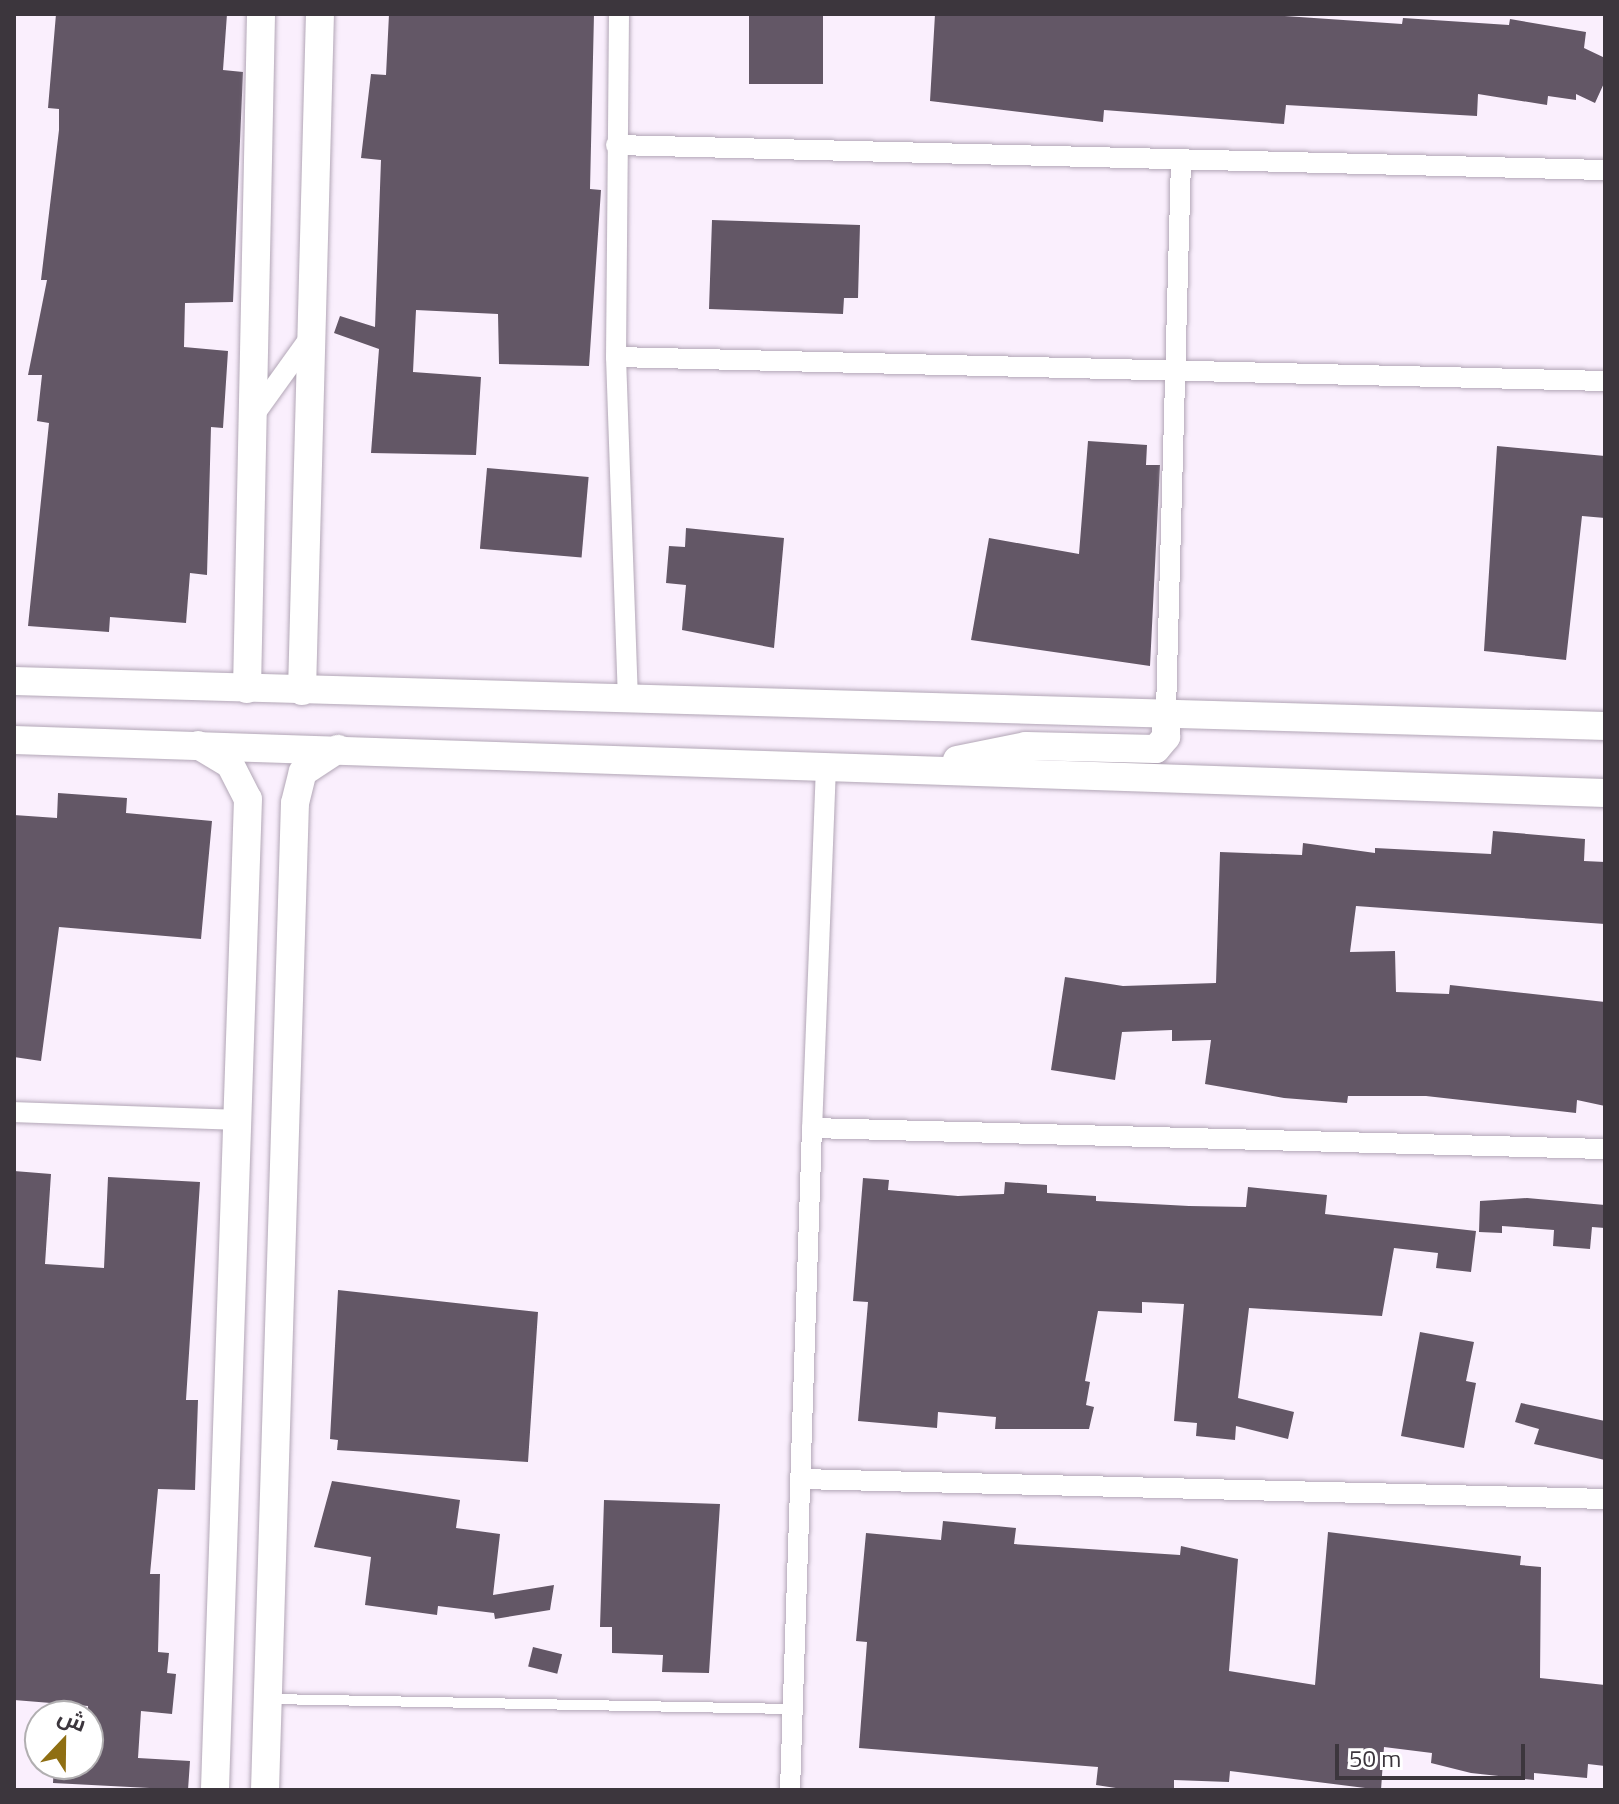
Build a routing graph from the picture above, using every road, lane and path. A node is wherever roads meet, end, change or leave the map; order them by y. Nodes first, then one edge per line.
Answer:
1 (261, 14) edge
2 (320, 14) edge
3 (619, 14) edge
4 (616, 145) junction
5 (1181, 159) junction
6 (1605, 170) edge
7 (308, 340) junction
8 (616, 357) junction
9 (1176, 371) junction
10 (1605, 381) edge
11 (251, 420) junction
12 (14, 681) edge
13 (247, 689) junction
14 (302, 691) junction
15 (628, 699) junction
16 (1166, 711) junction
17 (1605, 726) edge
18 (14, 740) edge
19 (197, 745) junction
20 (340, 748) junction
21 (826, 766) junction
22 (909, 769) junction
23 (1605, 793) edge
24 (248, 826) junction
25 (294, 830) junction
26 (14, 1112) edge
27 (238, 1120) junction
28 (812, 1128) junction
29 (1605, 1149) edge
30 (800, 1479) junction
31 (1605, 1499) edge
32 (268, 1699) junction
33 (792, 1709) junction
34 (215, 1790) edge
35 (265, 1790) edge
36 (790, 1790) edge

1 - 11 street
2 - 7 street
3 - 4 street
4 - 5 street
4 - 8 street
5 - 6 street
5 - 9 street
7 - 11 street
7 - 14 street
8 - 9 street
8 - 15 street
9 - 10 street
9 - 16 street
11 - 13 street
12 - 13 street
13 - 14 street
14 - 15 street
15 - 16 street
16 - 17 street
16 - 22 street
18 - 19 street
19 - 20 street
19 - 24 street
20 - 21 street
20 - 25 street
21 - 22 street
21 - 28 street
22 - 23 street
24 - 25 street
24 - 27 street
25 - 32 street
26 - 27 street
27 - 34 street
28 - 29 street
28 - 30 street
30 - 31 street
30 - 33 street
32 - 33 lane
32 - 35 street
33 - 36 street

